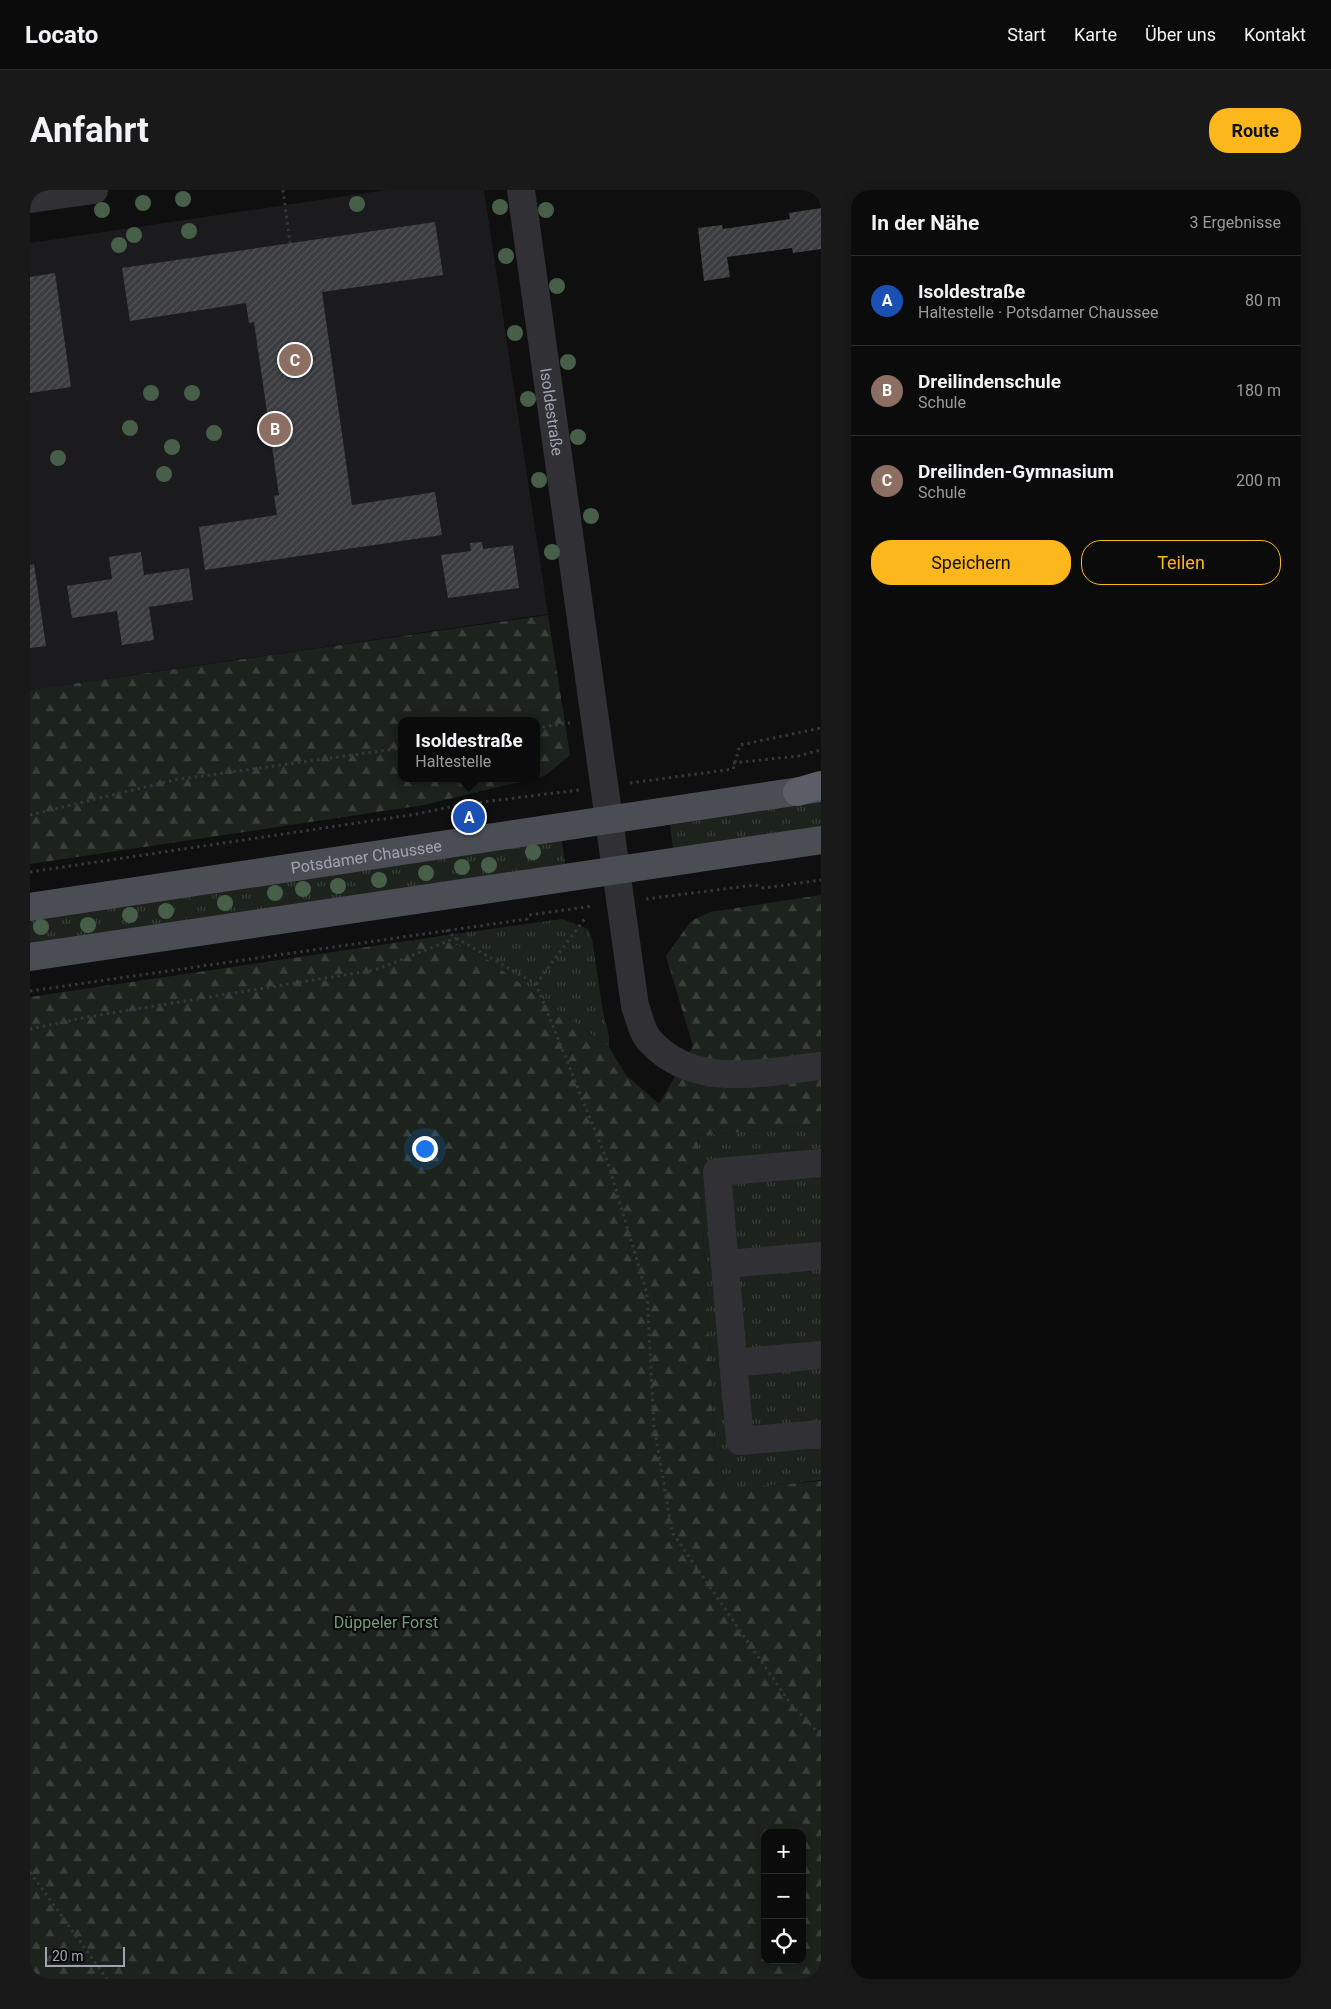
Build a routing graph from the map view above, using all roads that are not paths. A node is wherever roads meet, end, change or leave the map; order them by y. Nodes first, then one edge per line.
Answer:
1 (94, 190) edge
2 (520, 190) edge
3 (30, 199) edge
4 (813, 788) edge
5 (609, 820) junction
6 (821, 840) edge
7 (616, 871) junction
8 (30, 907) edge
9 (30, 957) edge
10 (821, 1066) edge
11 (821, 1163) edge
12 (821, 1256) edge
13 (725, 1264) junction
14 (821, 1355) edge
15 (733, 1362) junction
16 (821, 1434) edge

1 - 3 street
2 - 5 street, Isoldestraße
4 - 5 main road, Potsdamer Chaussee
5 - 7 street, Isoldestraße
5 - 8 main road, Potsdamer Chaussee
6 - 7 main road
7 - 9 main road
7 - 10 street, Isoldestraße
11 - 13 street
12 - 13 street
13 - 15 street
14 - 15 street
15 - 16 street

